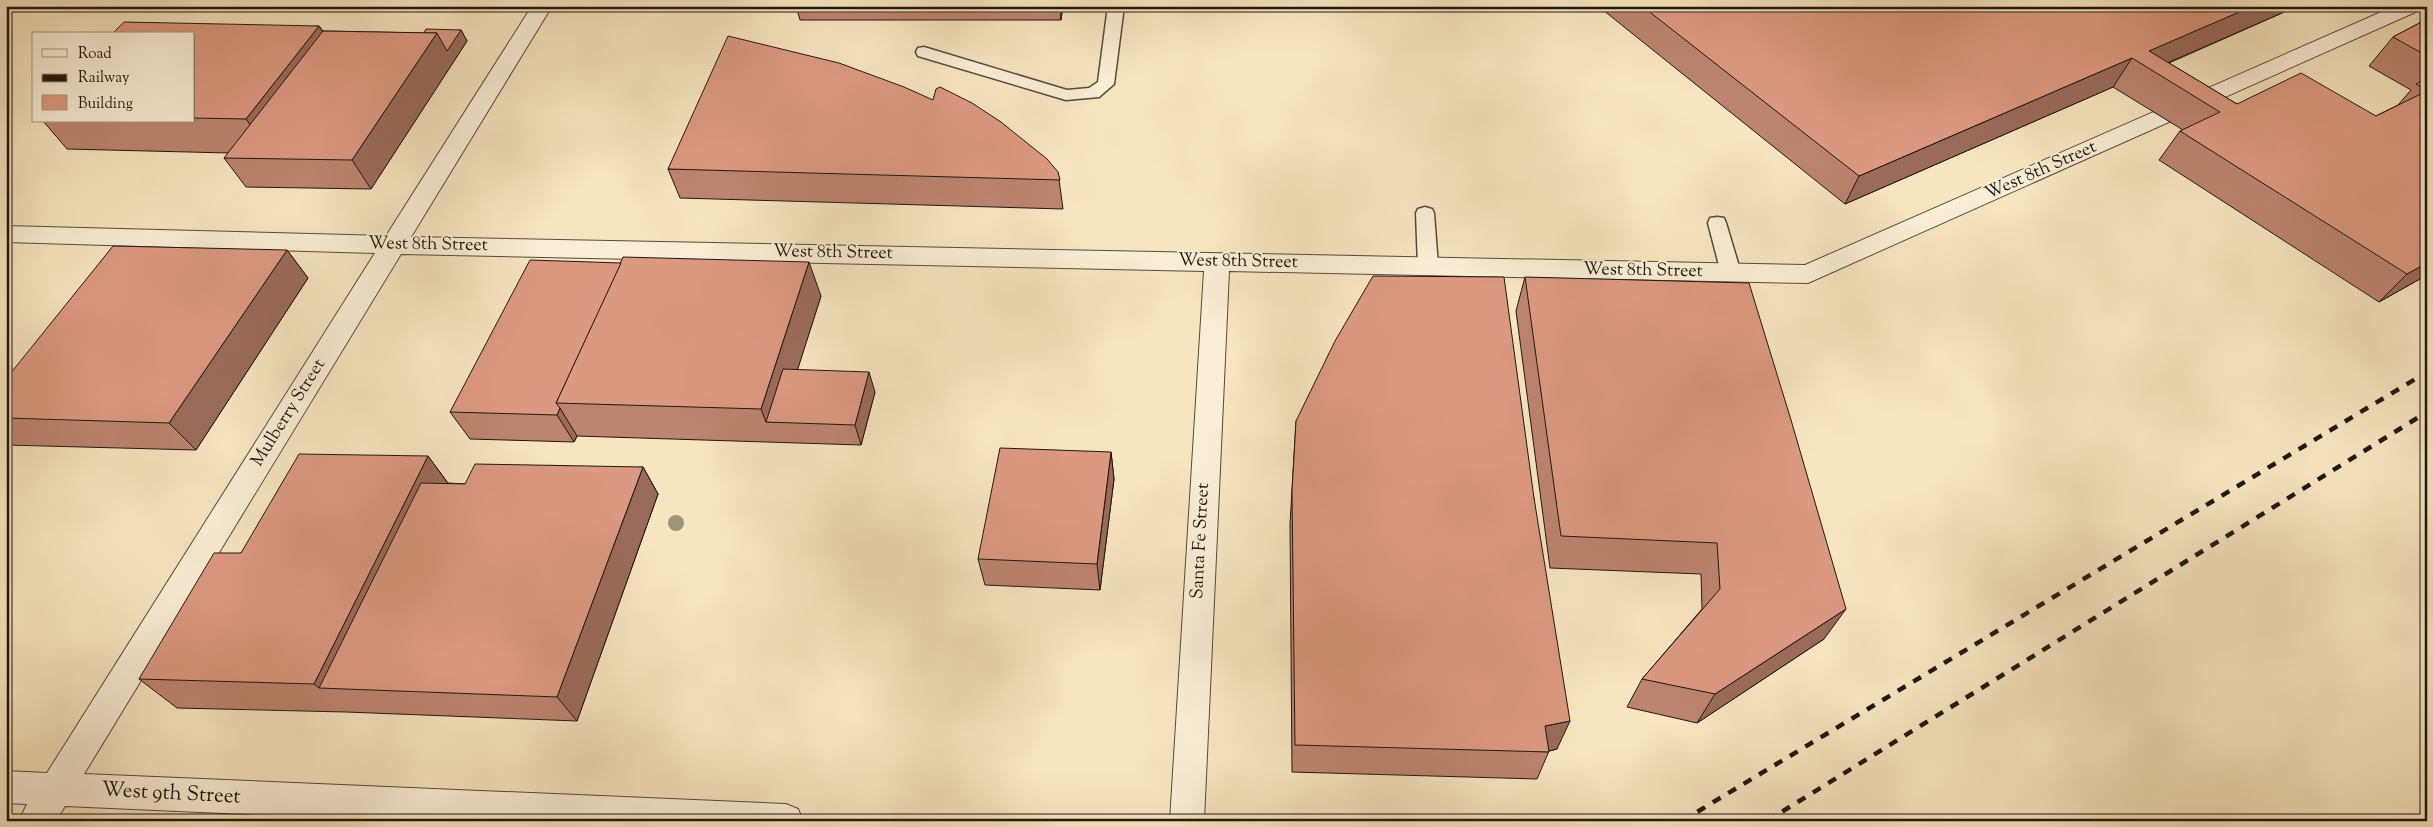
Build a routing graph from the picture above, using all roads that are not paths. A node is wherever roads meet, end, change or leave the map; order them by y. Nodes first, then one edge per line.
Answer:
1 (542, 6) edge
2 (1116, 6) edge
3 (2413, 6) edge
4 (924, 52) dead end
5 (1425, 213) dead end
6 (1718, 223) dead end
7 (6, 234) edge
8 (394, 245) junction
9 (1217, 261) junction
10 (1428, 266) junction
11 (1731, 273) junction
12 (6, 787) edge
13 (57, 789) junction
14 (36, 821) edge
15 (786, 821) edge
16 (1187, 821) edge

1 - 8 street, Mulberry Street
2 - 4 lane
3 - 11 street, West 8th Street
5 - 10 lane
6 - 11 lane
7 - 8 street, West 8th Street
8 - 9 street, West 8th Street
8 - 13 street, Mulberry Street
9 - 10 street, West 8th Street
9 - 16 street, Santa Fe Street
10 - 11 street, West 8th Street
12 - 13 street, West 9th Street
13 - 14 street, Mulberry Street
13 - 15 street, West 9th Street

